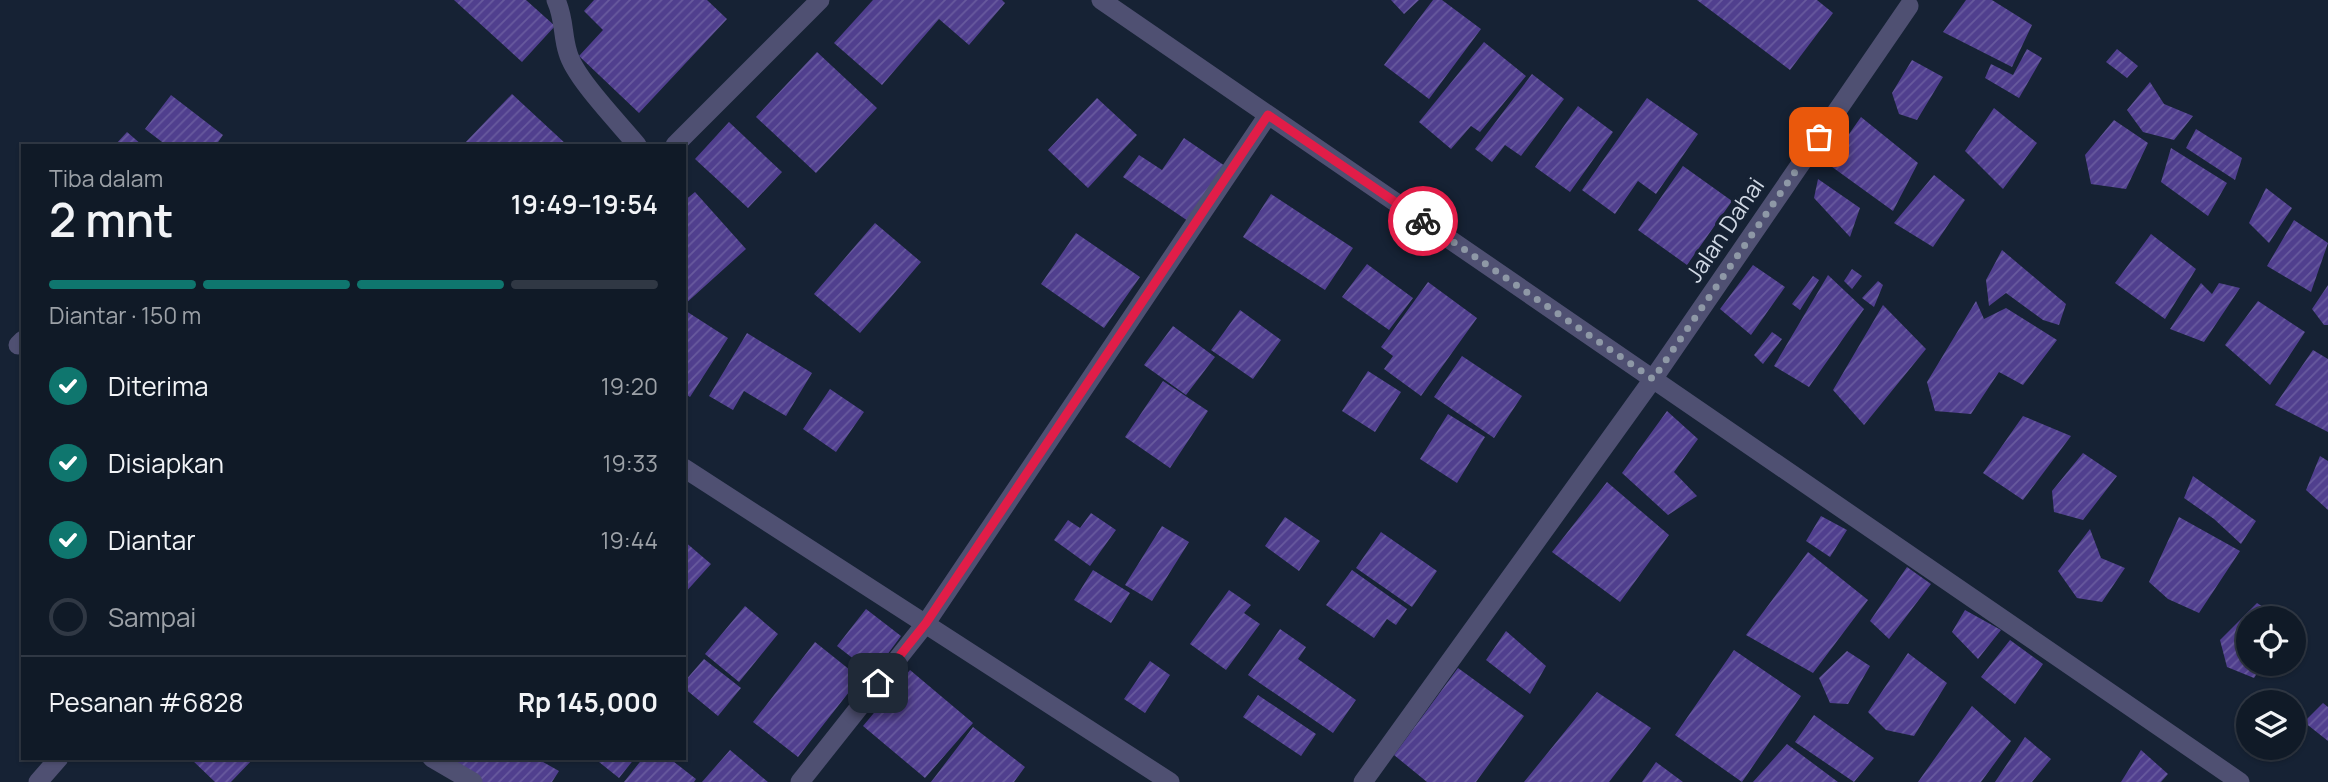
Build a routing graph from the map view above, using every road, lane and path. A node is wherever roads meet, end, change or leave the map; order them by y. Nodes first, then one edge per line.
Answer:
1 (556, 0) edge
2 (820, 0) edge
3 (1101, 0) edge
4 (1909, 6) dead end
5 (1268, 115) junction
6 (636, 144) edge
7 (676, 144) edge
8 (1653, 379) junction
9 (686, 469) edge
10 (926, 623) junction
11 (57, 760) edge
12 (435, 760) edge
13 (38, 782) edge
14 (473, 782) edge
15 (800, 782) edge
16 (1170, 782) edge
17 (1363, 782) edge
18 (2240, 782) edge

1 - 6 street
2 - 7 street
3 - 5 street
4 - 8 street, Jalan Dahai
5 - 8 street
5 - 10 street
8 - 17 street, Jalan Dahai
8 - 18 street
9 - 10 street
10 - 15 street
10 - 16 street
11 - 13 street
12 - 14 street

